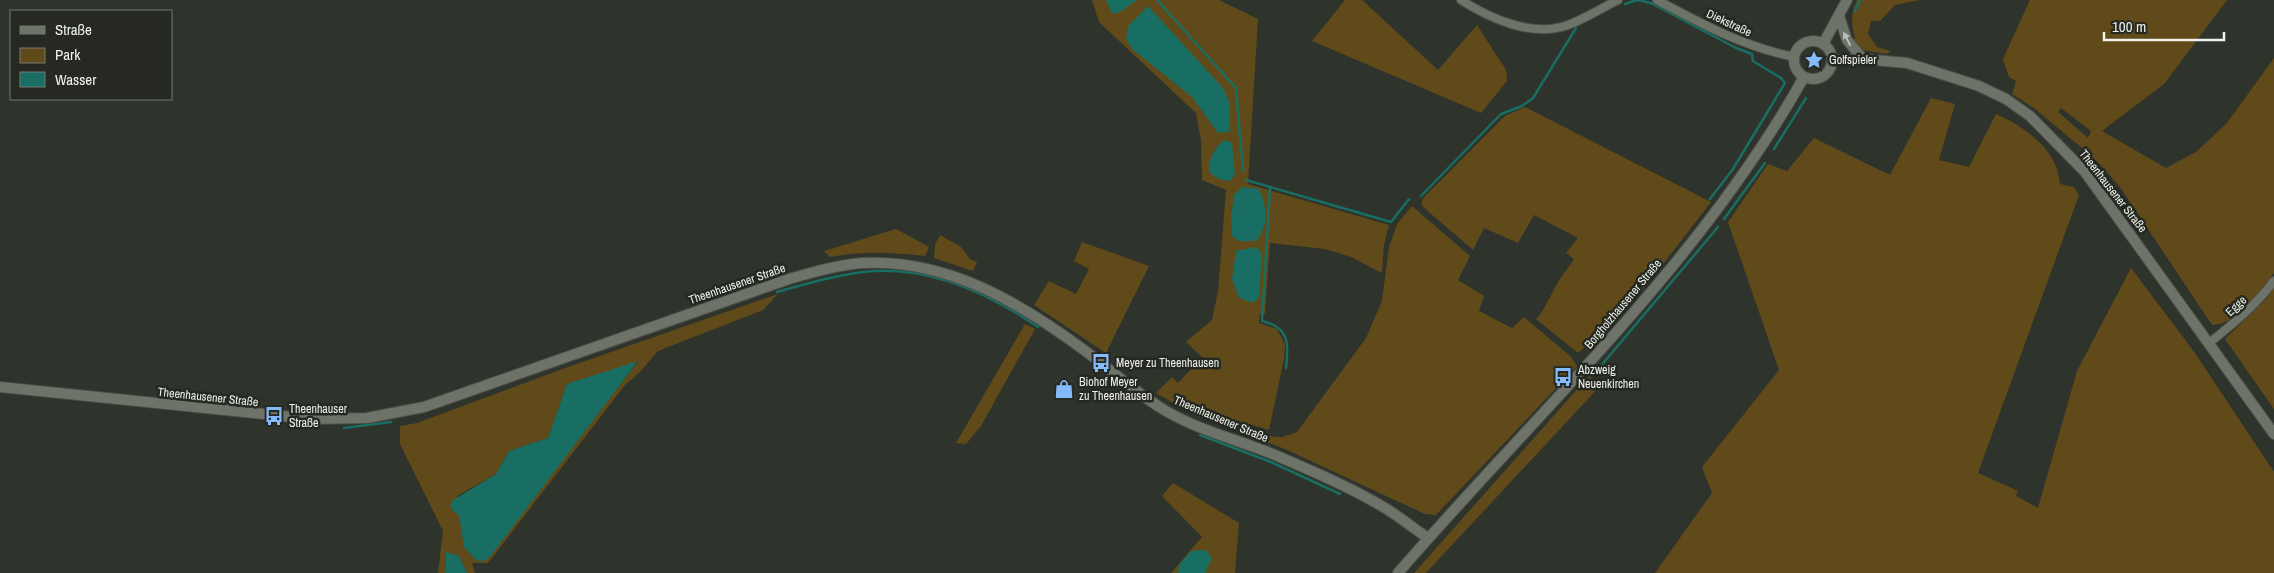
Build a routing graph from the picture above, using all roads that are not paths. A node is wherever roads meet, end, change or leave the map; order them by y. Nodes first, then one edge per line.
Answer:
1 (1461, 0) edge
2 (1618, 0) edge
3 (1657, 0) edge
4 (1847, 0) edge
5 (1838, 16) junction
6 (1823, 44) junction
7 (1794, 57) junction
8 (1862, 59) junction
9 (1832, 60) junction
10 (1804, 77) junction
11 (2274, 281) edge
12 (2209, 343) junction
13 (0, 387) edge
14 (2274, 434) edge
15 (1428, 538) junction
16 (1398, 573) edge

1 - 2 street
3 - 7 street, Diekstraße
4 - 5 street
5 - 6 street
8 -> 5 street
6 - 7 street
6 - 9 street
7 - 10 street
8 - 9 street, Theenhausener Straße
8 - 12 street, Theenhausener Straße
9 - 10 street
10 - 15 street, Borgholzhausener Straße
11 - 12 street, Egge
12 - 14 street, Theenhausener Straße
13 - 15 street, Theenhausener Straße
15 - 16 street, Borgholzhausener Straße

